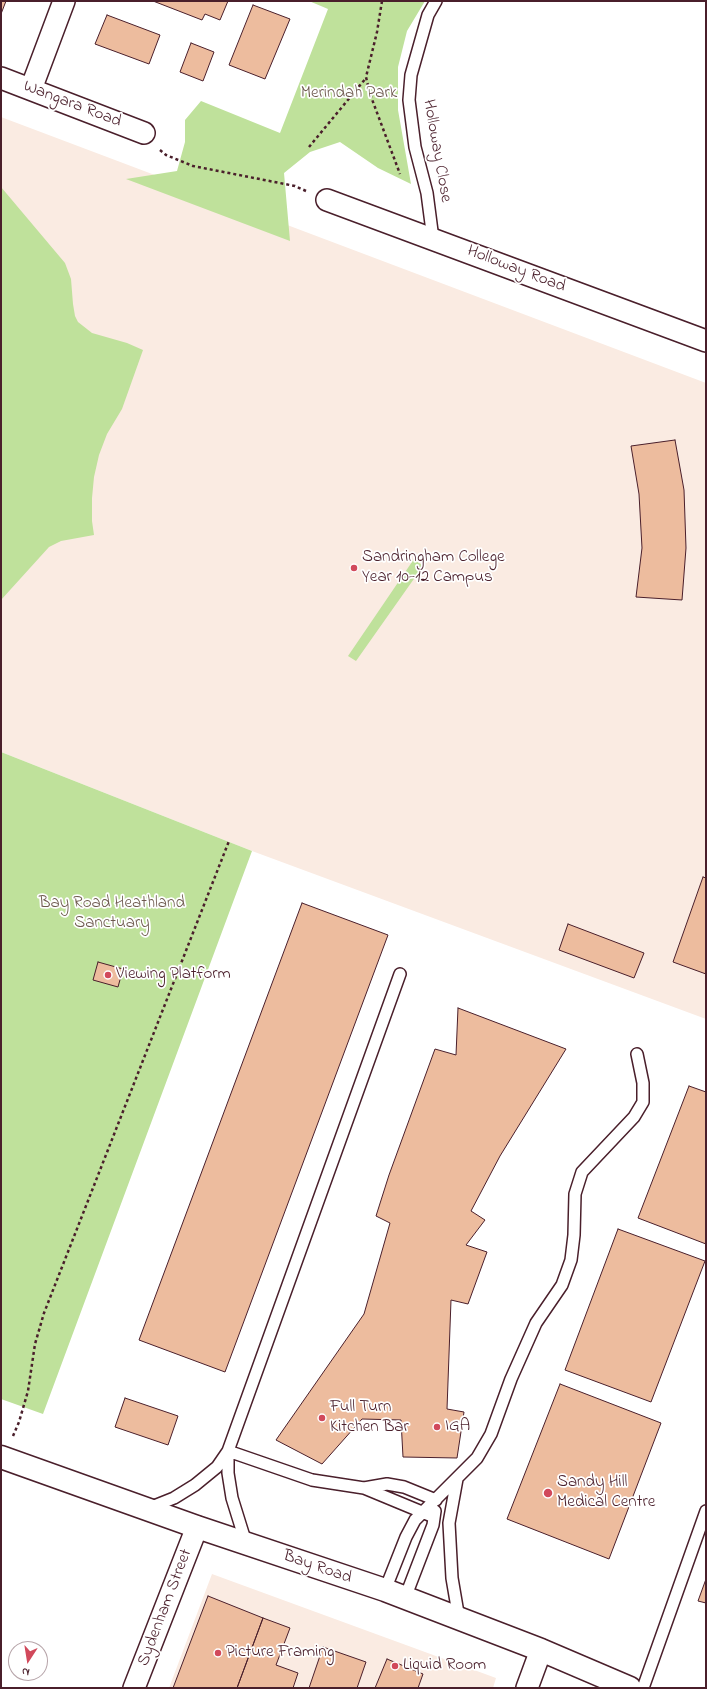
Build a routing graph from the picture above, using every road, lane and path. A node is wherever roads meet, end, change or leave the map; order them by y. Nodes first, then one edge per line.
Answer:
1 (64, 1) edge
2 (382, 1) edge
3 (436, 1) edge
4 (1, 78) edge
5 (366, 78) junction
6 (31, 90) junction
7 (144, 133) joint
8 (309, 147) dead end
9 (401, 176) dead end
10 (327, 200) joint
11 (433, 239) junction
12 (706, 341) edge
13 (229, 842) dead end
14 (400, 974) dead end
15 (637, 1054) dead end
16 (228, 1450) junction
17 (3, 1457) edge
18 (457, 1478) junction
19 (364, 1488) junction
20 (436, 1500) junction
21 (147, 1509) junction
22 (706, 1511) edge
23 (422, 1512) junction
24 (434, 1517) junction
25 (197, 1527) junction
26 (246, 1544) junction
27 (385, 1590) junction
28 (405, 1598) junction
29 (459, 1619) junction
30 (541, 1650) junction
31 (134, 1688) edge
32 (527, 1688) edge
33 (630, 1688) edge
34 (642, 1688) edge

1 - 6 street
2 - 5 path
3 - 11 lane, Holloway Close
4 - 6 street, Wangara Road
5 - 8 path
5 - 9 path
6 - 7 street, Wangara Road
7 - 10 path
10 - 11 street, Holloway Road
11 - 12 street, Holloway Road
13 - 17 path
14 - 16 lane
15 - 18 lane
16 - 19 lane
16 - 21 lane
16 - 26 lane
17 - 21 main road, Bay Road
18 - 20 lane
18 - 29 lane
19 - 20 lane
19 - 23 lane
20 - 23 lane
20 - 24 lane
21 - 25 main road, Bay Road
22 - 34 lane
23 - 24 lane
23 - 27 lane
24 - 28 lane
25 - 26 main road, Bay Road
25 - 31 street, Sydenham Street
26 - 27 main road, Bay Road
27 - 28 main road, Bay Road
28 - 29 main road, Bay Road
29 - 30 main road, Bay Road
30 - 32 street
30 - 33 main road, Bay Road

